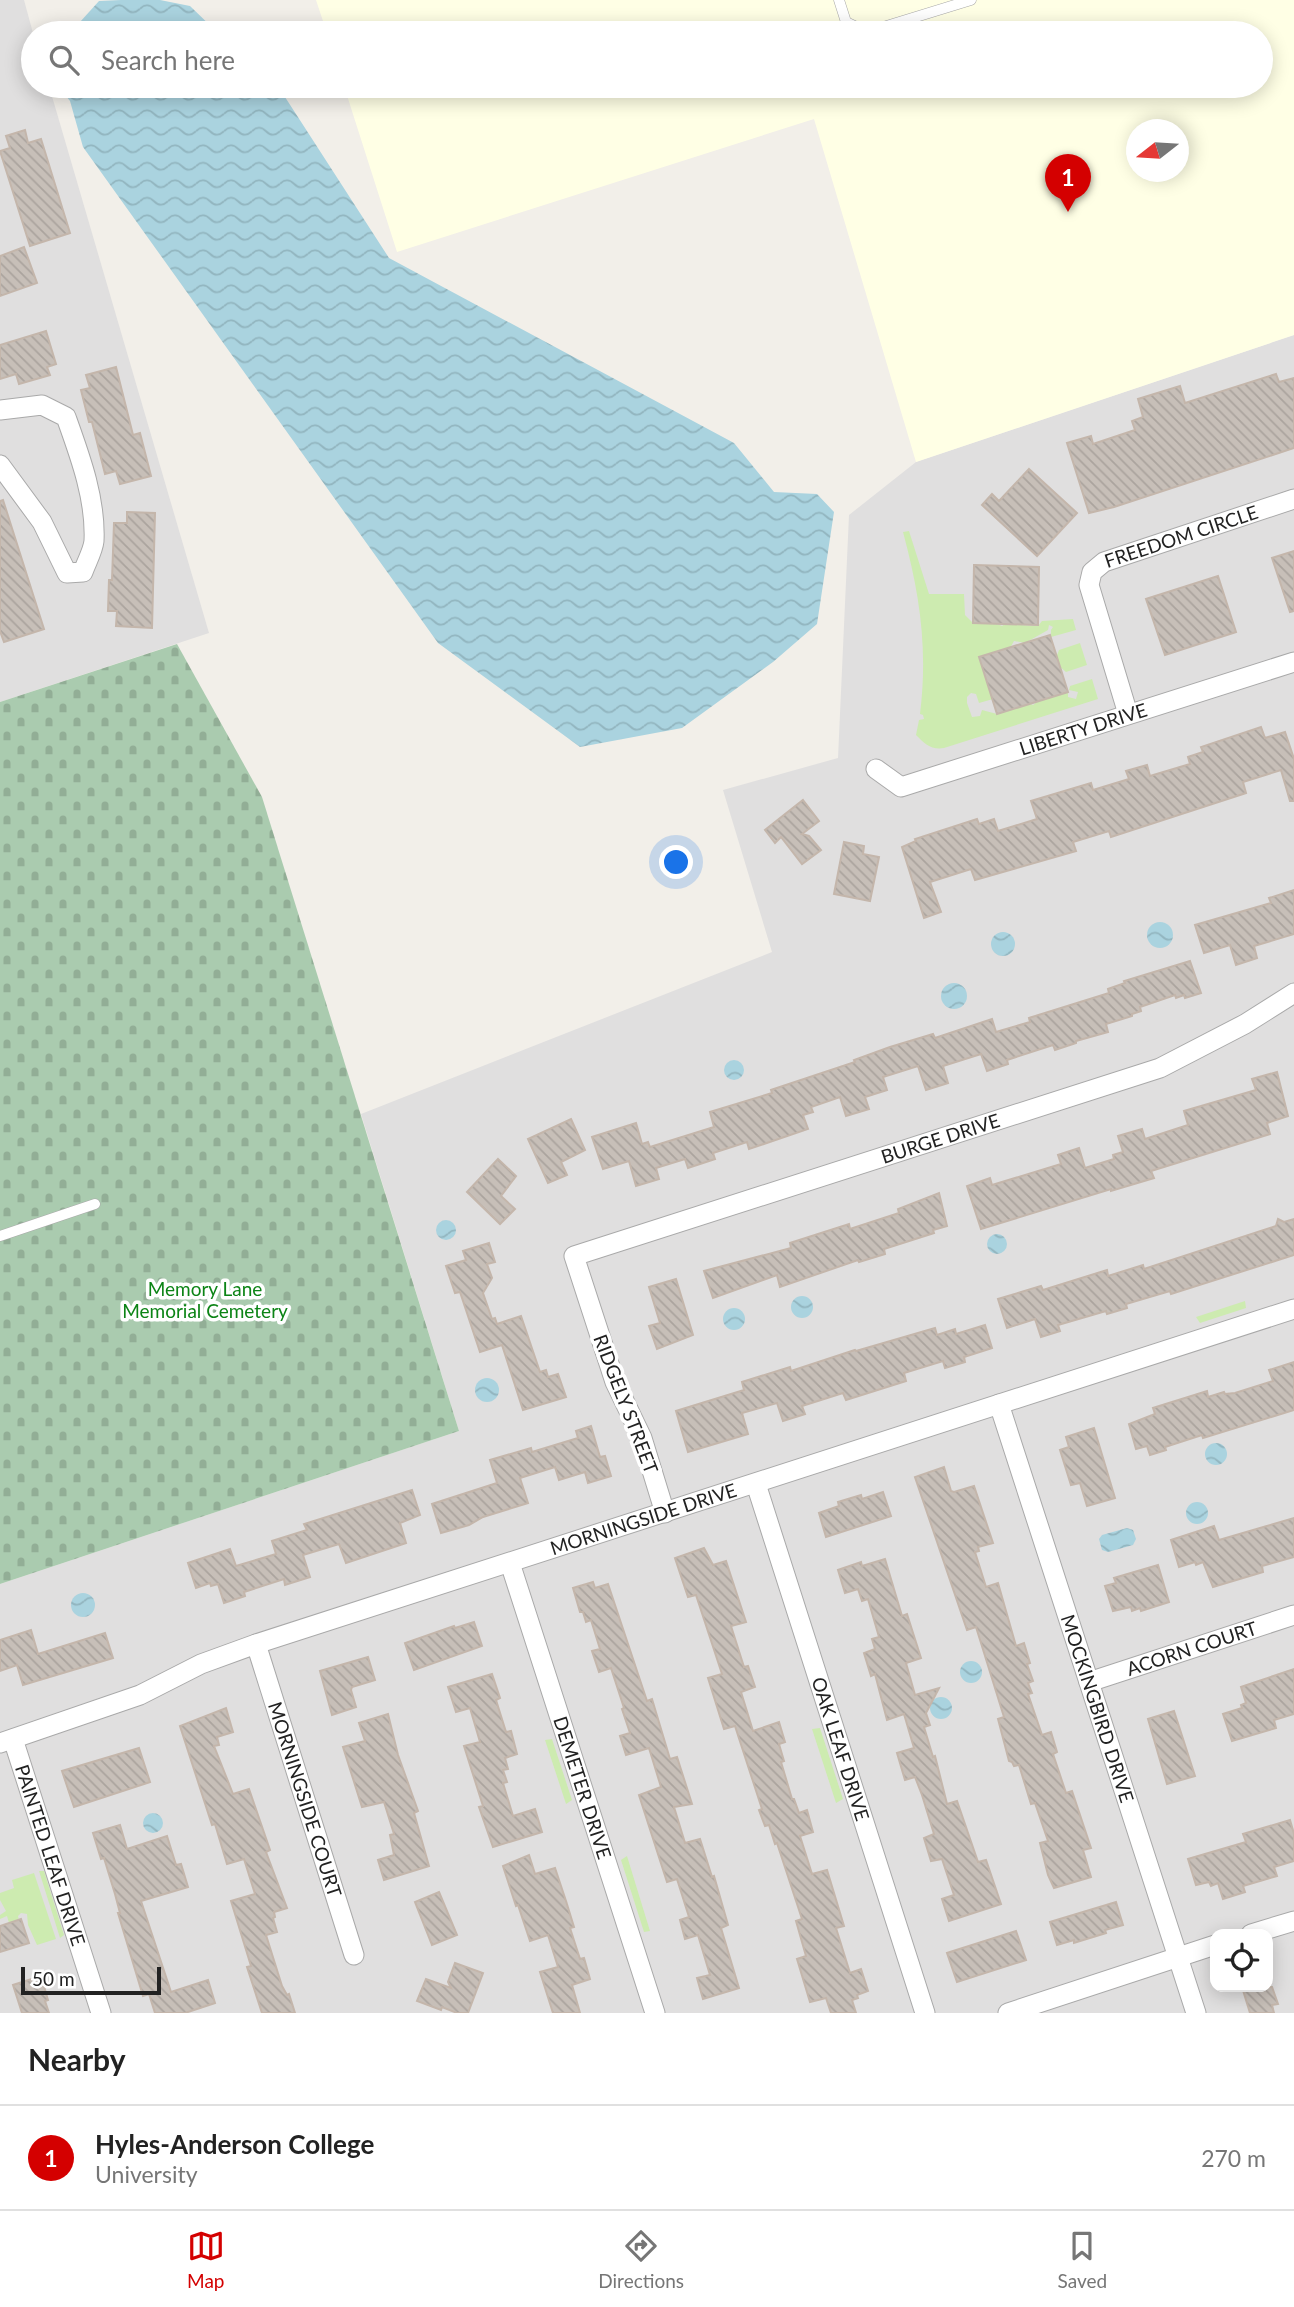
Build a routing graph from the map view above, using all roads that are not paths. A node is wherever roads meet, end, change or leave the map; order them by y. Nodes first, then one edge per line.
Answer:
1 (839, 0) edge
2 (971, 0) edge
3 (846, 21) edge
4 (903, 21) edge
5 (0, 410) edge
6 (0, 465) edge
7 (1294, 499) edge
8 (1294, 662) edge
9 (1128, 714) junction
10 (876, 769) dead end
11 (1294, 993) edge
12 (95, 1204) dead end
13 (0, 1236) edge
14 (574, 1256) joint
15 (1294, 1309) edge
16 (999, 1404) junction
17 (756, 1484) junction
18 (665, 1513) junction
19 (510, 1563) junction
20 (1294, 1615) edge
21 (256, 1644) junction
22 (1089, 1682) junction
23 (6, 1741) edge
24 (1294, 1921) edge
25 (1268, 1929) edge
26 (1210, 1946) edge
27 (354, 1955) dead end
28 (1178, 1956) junction
29 (101, 2013) edge
30 (655, 2013) edge
31 (925, 2013) edge
32 (1007, 2013) edge
33 (1196, 2013) edge

1 - 3 lane
2 - 4 lane
5 - 6 street
7 - 9 street, FREEDOM CIRCLE
8 - 9 street, LIBERTY DRIVE
9 - 10 street, LIBERTY DRIVE
11 - 14 street, BURGE DRIVE
12 - 13 lane
14 - 18 street, RIDGELY STREET
15 - 16 street, MORNINGSIDE DRIVE
16 - 17 street, MORNINGSIDE DRIVE
16 - 22 street, MOCKINGBIRD DRIVE
17 - 18 street, MORNINGSIDE DRIVE
17 - 31 street, OAK LEAF DRIVE
18 - 19 street, MORNINGSIDE DRIVE
19 - 21 street, MORNINGSIDE DRIVE
19 - 30 street, DEMETER DRIVE
20 - 22 street, ACORN COURT
21 - 23 street, MORNINGSIDE DRIVE
21 - 27 street, MORNINGSIDE COURT
22 - 28 street, MOCKINGBIRD DRIVE
23 - 29 street, PAINTED LEAF DRIVE
24 - 25 street
26 - 28 street
28 - 32 street
28 - 33 street, MOCKINGBIRD DRIVE

